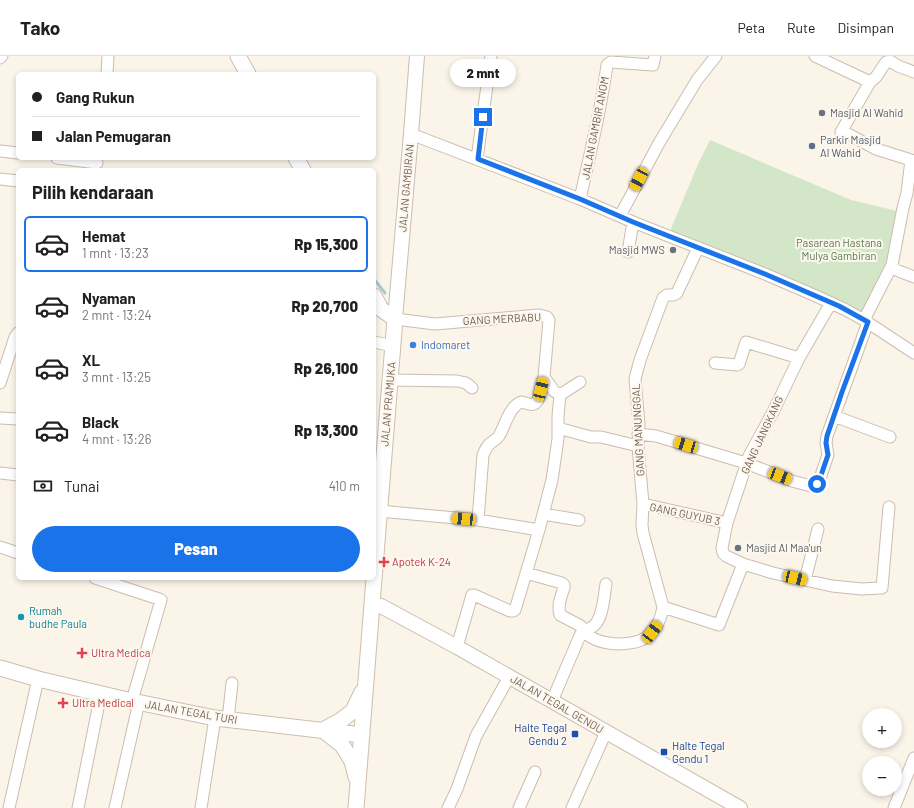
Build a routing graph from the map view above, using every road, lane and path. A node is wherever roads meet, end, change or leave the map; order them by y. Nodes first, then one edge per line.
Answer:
1 (2, 56) edge
2 (108, 56) edge
3 (238, 56) edge
4 (417, 56) edge
5 (491, 56) edge
6 (655, 56) edge
7 (716, 56) edge
8 (815, 56) edge
9 (0, 58) edge
10 (107, 72) edge
11 (247, 72) edge
12 (914, 72) edge
13 (870, 82) junction
14 (411, 134) junction
15 (0, 151) edge
16 (16, 153) edge
17 (478, 159) junction
18 (70, 160) edge
19 (912, 161) edge
20 (97, 164) edge
21 (0, 179) edge
22 (16, 181) edge
23 (580, 199) junction
24 (620, 216) junction
25 (633, 222) junction
26 (698, 248) junction
27 (628, 252) dead end
28 (891, 268) junction
29 (914, 277) edge
30 (376, 300) edge
31 (831, 303) junction
32 (395, 319) junction
33 (866, 321) junction
34 (16, 335) edge
35 (376, 342) edge
36 (393, 346) junction
37 (914, 352) edge
38 (799, 358) junction
39 (715, 363) dead end
40 (544, 377) junction
41 (390, 380) junction
42 (580, 382) dead end
43 (0, 383) edge
44 (472, 388) dead end
45 (560, 395) junction
46 (834, 416) junction
47 (0, 418) edge
48 (16, 420) edge
49 (558, 428) junction
50 (890, 437) dead end
51 (638, 440) junction
52 (746, 463) junction
53 (0, 473) edge
54 (16, 474) edge
55 (643, 504) junction
56 (889, 507) dead end
57 (380, 511) junction
58 (543, 514) junction
59 (478, 520) junction
60 (579, 520) dead end
61 (728, 523) junction
62 (818, 529) dead end
63 (538, 530) junction
64 (0, 547) edge
65 (16, 552) edge
66 (376, 553) edge
67 (743, 564) junction
68 (526, 574) junction
69 (101, 580) edge
70 (374, 580) edge
71 (805, 580) junction
72 (606, 584) dead end
73 (372, 604) junction
74 (663, 607) junction
75 (583, 630) junction
76 (457, 647) junction
77 (0, 668) edge
78 (509, 677) junction
79 (38, 679) junction
80 (232, 683) dead end
81 (366, 685) junction
82 (101, 693) junction
83 (552, 701) junction
84 (136, 702) junction
85 (221, 719) junction
86 (324, 730) junction
87 (606, 732) junction
88 (362, 735) junction
89 (914, 758) edge
90 (535, 772) dead end
91 (358, 785) junction
92 (6, 807) edge
93 (78, 808) edge
94 (116, 808) edge
95 (201, 808) edge
96 (356, 808) edge
97 (448, 808) edge
98 (519, 808) edge
99 (572, 808) edge
100 (740, 808) edge
101 (894, 808) edge

1 - 9 street
2 - 10 street
3 - 11 main road
4 - 14 street, JALAN GAMBIRAN
5 - 17 street
6 - 23 street, JALAN GAMBIR ANOM
7 - 24 street
8 - 13 street
12 - 13 street
13 - 19 street
14 - 17 street
14 - 32 street, JALAN GAMBIRAN
15 - 16 street
17 - 23 street
18 - 20 street
19 - 28 street
21 - 22 street
23 - 24 street
24 - 25 street
25 - 26 street
25 - 27 street
26 - 31 street
26 - 51 street, GANG MANUNGGAL
28 - 29 street
28 - 33 street
30 - 32 main road
31 - 33 street
31 - 38 street, GANG JANGKANG
32 - 36 main road, JALAN PRAMUKA
32 - 40 street, GANG MERBABU
33 - 37 street
33 - 46 street
34 - 43 street
35 - 36 street
36 - 41 main road, JALAN PRAMUKA
38 - 39 street
38 - 52 street, GANG JANGKANG
40 - 45 street
40 - 59 street
41 - 44 street
41 - 57 main road, JALAN PRAMUKA
42 - 45 street
45 - 49 street
46 - 50 street
46 - 52 street
47 - 48 street
49 - 51 street
49 - 58 street
51 - 52 street
51 - 55 street, GANG MANUNGGAL
52 - 61 street, GANG JANGKANG
53 - 54 street
55 - 61 street, GANG GUYUB 3
55 - 74 street, GANG MANUNGGAL
56 - 71 street
57 - 59 street
57 - 66 main road, JALAN PRAMUKA
58 - 60 street
58 - 63 street
59 - 63 street
61 - 67 street, GANG JANGKANG
62 - 71 street
63 - 68 street
64 - 65 street
67 - 71 street
67 - 74 street
68 - 75 street
68 - 76 street
69 - 84 street
70 - 73 main road, JALAN PRAMUKA
72 - 75 street
73 - 76 street, JALAN TEGAL GENDU
73 - 81 main road, JALAN PRAMUKA
74 - 75 street
75 - 83 street
76 - 78 street, JALAN TEGAL GENDU
77 - 79 main road, JALAN TEGAL TURI
78 - 83 street, JALAN TEGAL GENDU
78 - 97 street
79 - 82 main road, JALAN TEGAL TURI
79 - 92 street
80 - 85 street
81 - 86 main road
81 - 88 main road, JALAN PRAMUKA
82 - 84 main road, JALAN TEGAL TURI
82 - 93 street
83 - 87 street, JALAN TEGAL GENDU
84 - 85 main road, JALAN TEGAL TURI
84 - 94 street
85 - 86 main road, JALAN TEGAL TURI
85 - 95 street
86 - 88 main road, JALAN TEGAL TURI
86 - 91 main road
87 - 99 street
87 - 100 street, JALAN TEGAL GENDU
88 - 91 main road, JALAN PRAMUKA
89 - 101 street
90 - 98 street
91 - 96 main road, JALAN PRAMUKA

